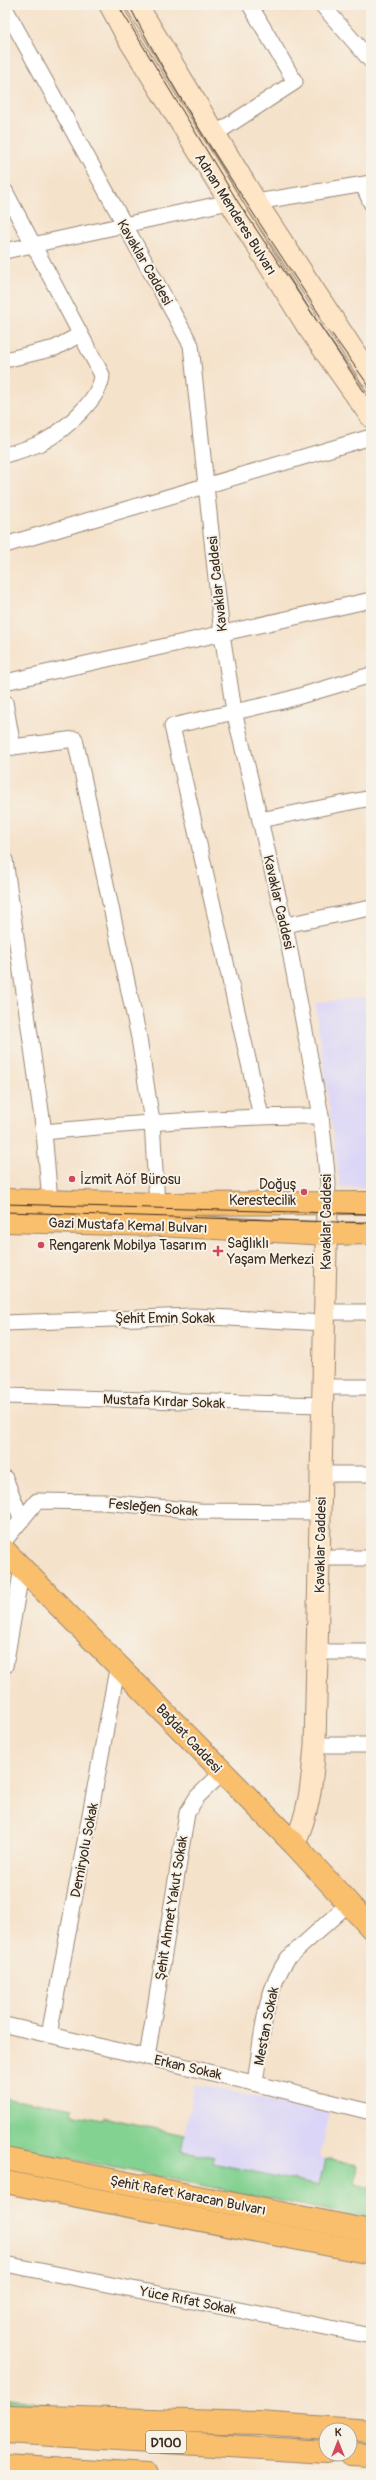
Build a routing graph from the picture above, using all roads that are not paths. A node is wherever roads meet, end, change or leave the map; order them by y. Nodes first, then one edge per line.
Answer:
1 (110, 5) edge
2 (138, 5) edge
3 (250, 5) edge
4 (322, 5) edge
5 (5, 8) edge
6 (371, 61) edge
7 (215, 134) junction
8 (367, 184) edge
9 (5, 191) edge
10 (229, 202) junction
11 (256, 202) junction
12 (371, 203) edge
13 (124, 226) junction
14 (34, 245) junction
15 (5, 251) edge
16 (79, 334) junction
17 (5, 360) edge
18 (371, 377) edge
19 (371, 417) edge
20 (371, 437) edge
21 (5, 454) edge
22 (207, 487) junction
23 (5, 545) edge
24 (371, 600) edge
25 (222, 634) junction
26 (371, 676) edge
27 (5, 682) edge
28 (5, 702) edge
29 (234, 711) junction
30 (9, 747) edge
31 (371, 798) edge
32 (260, 820) junction
33 (5, 860) edge
34 (371, 908) edge
35 (285, 925) junction
36 (261, 1116) junction
37 (321, 1116) junction
38 (152, 1122) junction
39 (44, 1132) junction
40 (5, 1200) edge
41 (50, 1201) junction
42 (371, 1203) edge
43 (158, 1204) junction
44 (327, 1205) junction
45 (5, 1221) edge
46 (371, 1233) edge
47 (328, 1234) junction
48 (371, 1312) edge
49 (325, 1317) junction
50 (5, 1323) edge
51 (371, 1387) edge
52 (5, 1396) edge
53 (323, 1396) junction
54 (321, 1474) junction
55 (371, 1474) edge
56 (5, 1478) edge
57 (320, 1512) junction
58 (22, 1520) junction
59 (5, 1540) edge
60 (5, 1551) edge
61 (320, 1558) junction
62 (371, 1558) edge
63 (22, 1568) junction
64 (317, 1652) junction
65 (371, 1652) edge
66 (118, 1664) junction
67 (5, 1666) edge
68 (314, 1745) junction
69 (371, 1745) edge
70 (222, 1773) junction
71 (294, 1844) junction
72 (348, 1904) junction
73 (371, 1928) edge
74 (5, 2025) edge
75 (49, 2035) junction
76 (147, 2057) junction
77 (255, 2082) junction
78 (371, 2112) edge
79 (5, 2159) edge
80 (5, 2182) edge
81 (371, 2231) edge
82 (371, 2253) edge
83 (5, 2264) edge
84 (371, 2336) edge
85 (5, 2416) edge
86 (371, 2431) edge
87 (5, 2432) edge
88 (318, 2452) edge
89 (358, 2454) edge
90 (371, 2455) edge
91 (5, 2466) edge
92 (146, 2475) edge

1 - 10 main road, Adnan Menderes Bulvarı
2 - 7 main road, Adnan Menderes Bulvarı
3 - 7 street
4 - 6 street
5 - 13 street, Kavaklar Caddesi
7 - 11 main road, Adnan Menderes Bulvarı
8 - 11 street
8 - 12 street
9 - 14 street
10 - 11 main road
10 - 13 street
10 - 19 main road, Adnan Menderes Bulvarı
11 - 18 main road, Adnan Menderes Bulvarı
13 - 14 street
13 - 22 street, Kavaklar Caddesi
14 - 15 street
14 - 16 street
16 - 17 street
16 - 21 street
20 - 22 street
22 - 23 street
22 - 25 street, Kavaklar Caddesi
24 - 25 street
25 - 27 street
25 - 29 street, Kavaklar Caddesi
26 - 29 street
28 - 30 street
29 - 32 street, Kavaklar Caddesi
29 - 36 street
30 - 38 street
31 - 32 street
32 - 35 street, Kavaklar Caddesi
33 - 39 street
34 - 35 street
35 - 37 street, Kavaklar Caddesi
36 - 37 street
36 - 38 street
37 - 44 street, Kavaklar Caddesi
38 - 39 street
38 - 43 street
39 - 41 street
40 - 41 main road, Gazi Mustafa Kemal Bulvarı
41 - 43 main road, Gazi Mustafa Kemal Bulvarı
42 - 44 main road, Gazi Mustafa Kemal Bulvarı
43 - 44 main road, Gazi Mustafa Kemal Bulvarı
44 - 47 main road, Kavaklar Caddesi
45 - 47 main road, Gazi Mustafa Kemal Bulvarı
46 - 47 main road, Gazi Mustafa Kemal Bulvarı
47 - 49 main road, Kavaklar Caddesi
48 - 49 street, Şehit Emin Sokak
49 - 50 street, Şehit Emin Sokak
49 - 53 main road, Kavaklar Caddesi
51 - 53 street, Mustafa Kırdar Sokak
52 - 53 street, Mustafa Kırdar Sokak
53 - 54 main road, Kavaklar Caddesi
54 - 55 street
54 - 57 main road, Kavaklar Caddesi
56 - 58 street
57 - 58 street, Fesleğen Sokak
57 - 61 main road, Kavaklar Caddesi
58 - 59 street, Fesleğen Sokak
60 - 63 main road, Bağdat Caddesi
61 - 62 street
61 - 64 main road, Kavaklar Caddesi
63 - 66 main road, Bağdat Caddesi
63 - 67 street
64 - 65 street
64 - 68 main road, Kavaklar Caddesi
66 - 70 main road, Bağdat Caddesi
66 - 75 street, Demiryolu Sokak
68 - 69 street
68 - 71 main road, Kavaklar Caddesi
70 - 71 main road, Bağdat Caddesi
70 - 76 street, Şehit Ahmet Yakut Sokak
71 - 72 main road, Bağdat Caddesi
72 - 73 main road, Bağdat Caddesi
72 - 77 street, Mestan Sokak
74 - 75 street, Erkan Sokak
75 - 76 street, Erkan Sokak
76 - 77 street, Erkan Sokak
77 - 78 street, Erkan Sokak
79 - 81 main road, Şehit Rafet Karacan Bulvarı
80 - 82 main road, Şehit Rafet Karacan Bulvarı
83 - 84 street, Yüce Rıfat Sokak
85 - 86 main road
87 - 88 main road, D100
89 - 90 main road
91 - 92 main road

